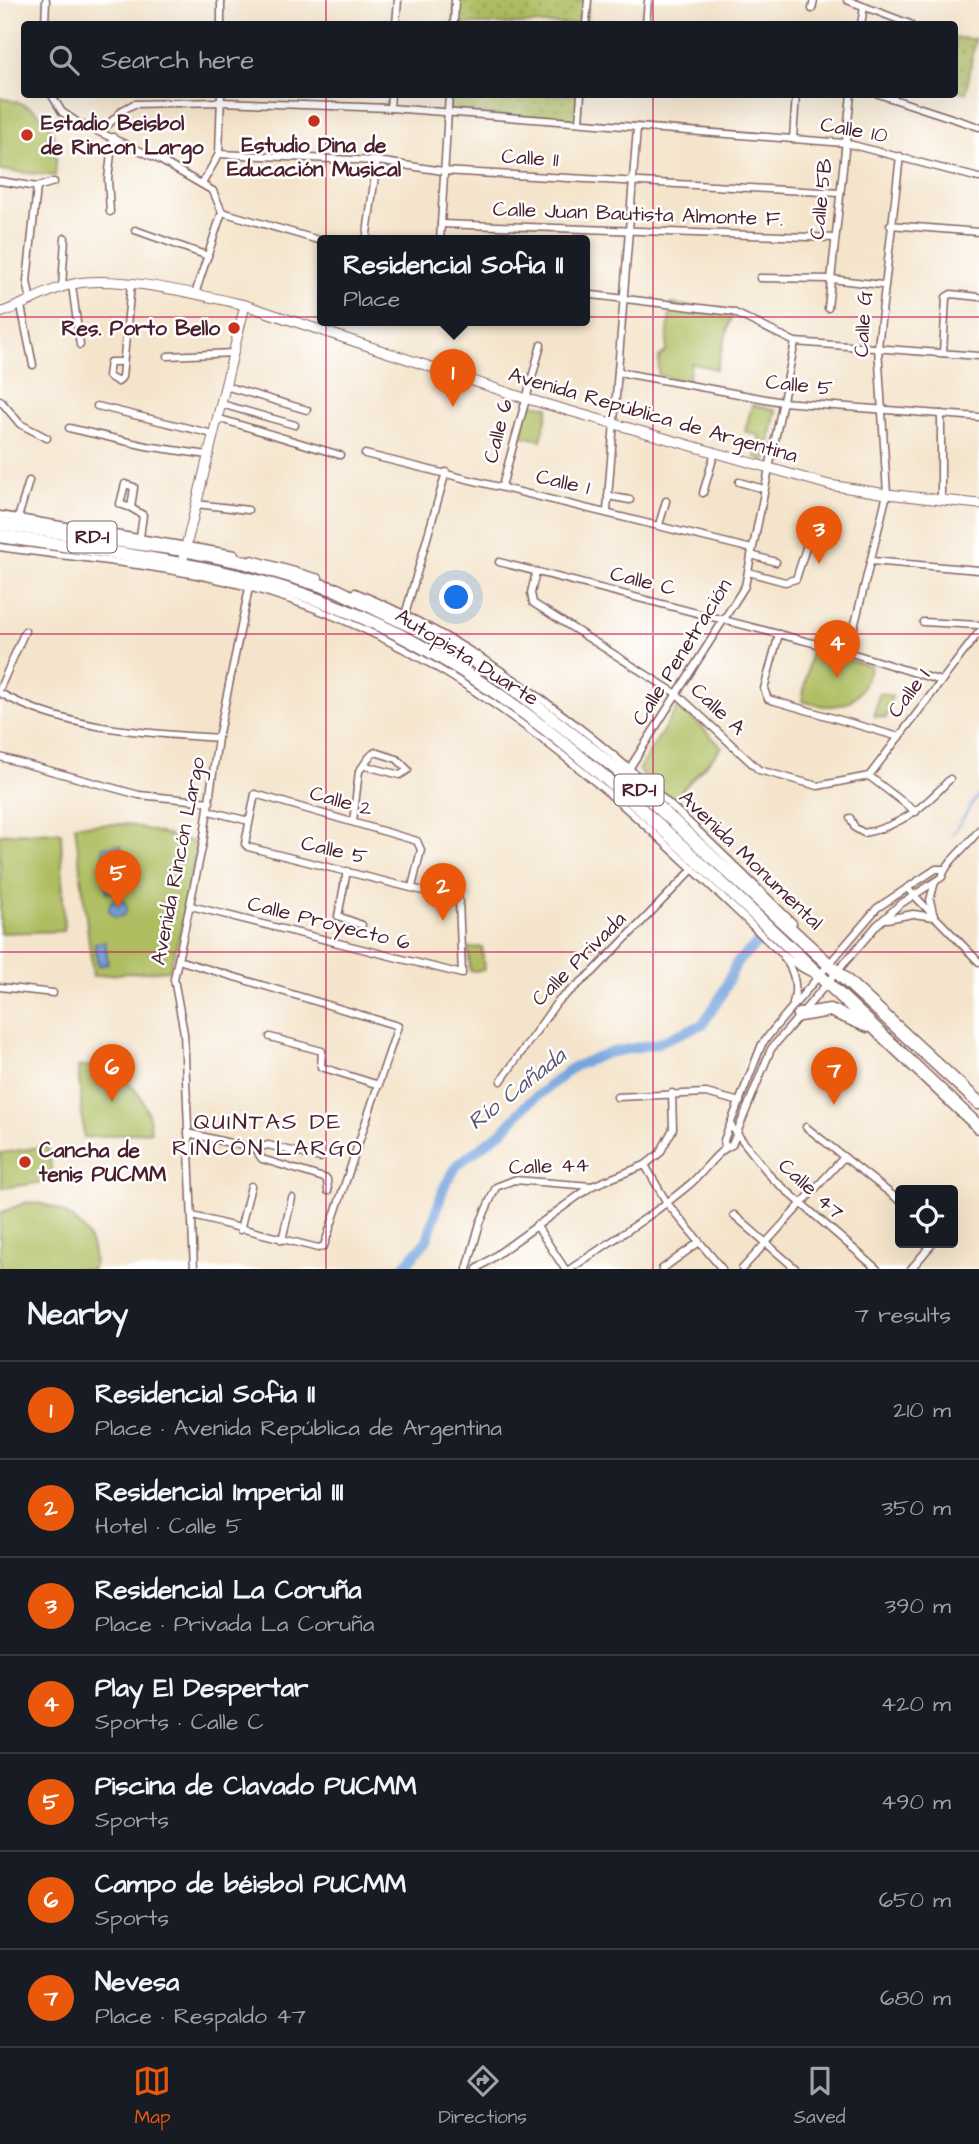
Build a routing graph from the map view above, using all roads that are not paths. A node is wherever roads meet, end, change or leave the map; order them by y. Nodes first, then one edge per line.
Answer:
1 (46, 0) edge
2 (221, 0) edge
3 (398, 0) edge
4 (455, 0) edge
5 (588, 0) edge
6 (648, 0) edge
7 (814, 0) edge
8 (847, 0) edge
9 (864, 7) junction
10 (812, 9) dead end
11 (45, 21) edge
12 (221, 21) edge
13 (396, 21) edge
14 (454, 21) edge
15 (586, 21) edge
16 (646, 21) edge
17 (862, 21) edge
18 (902, 21) edge
19 (53, 98) edge
20 (221, 98) edge
21 (391, 98) edge
22 (449, 98) edge
23 (581, 98) edge
24 (796, 98) edge
25 (851, 98) edge
26 (890, 98) edge
27 (390, 108) junction
28 (448, 111) junction
29 (579, 122) junction
30 (979, 127) edge
31 (637, 128) junction
32 (102, 131) junction
33 (113, 137) junction
34 (793, 139) junction
35 (845, 144) junction
36 (219, 154) junction
37 (900, 156) junction
38 (377, 161) junction
39 (443, 171) junction
40 (979, 178) edge
41 (0, 181) edge
42 (54, 182) dead end
43 (633, 182) junction
44 (202, 184) junction
45 (37, 187) junction
46 (840, 193) junction
47 (110, 212) dead end
48 (222, 212) junction
49 (441, 224) junction
50 (890, 225) junction
51 (135, 230) dead end
52 (979, 232) edge
53 (629, 233) junction
54 (367, 235) edge
55 (440, 235) edge
56 (65, 238) dead end
57 (835, 238) junction
58 (317, 240) edge
59 (208, 256) junction
60 (760, 278) dead end
61 (831, 279) junction
62 (72, 285) junction
63 (131, 285) junction
64 (882, 285) junction
65 (61, 288) junction
66 (195, 294) junction
67 (590, 295) edge
68 (979, 297) edge
69 (624, 299) junction
70 (31, 302) junction
71 (245, 305) junction
72 (21, 306) junction
73 (828, 307) dead end
74 (0, 313) edge
75 (795, 342) junction
76 (80, 345) dead end
77 (541, 345) dead end
78 (878, 347) junction
79 (233, 353) junction
80 (943, 353) junction
81 (168, 356) dead end
82 (979, 356) edge
83 (123, 362) dead end
84 (33, 365) dead end
85 (618, 372) junction
86 (225, 386) junction
87 (524, 398) junction
88 (0, 400) edge
89 (782, 402) junction
90 (220, 404) junction
91 (97, 406) dead end
92 (307, 410) dead end
93 (881, 410) junction
94 (941, 414) junction
95 (979, 417) edge
96 (217, 418) junction
97 (295, 425) dead end
98 (613, 425) junction
99 (69, 428) dead end
100 (213, 434) junction
101 (47, 439) dead end
102 (715, 452) junction
103 (365, 454) dead end
104 (208, 455) junction
105 (340, 455) dead end
106 (768, 467) junction
107 (446, 472) junction
108 (29, 481) dead end
109 (739, 482) dead end
110 (502, 486) junction
111 (764, 489) junction
112 (703, 494) dead end
113 (887, 494) junction
114 (608, 496) junction
115 (941, 499) junction
116 (630, 500) dead end
117 (666, 501) dead end
118 (979, 503) edge
119 (196, 504) junction
120 (131, 508) dead end
121 (248, 510) dead end
122 (607, 511) junction
123 (0, 515) edge
124 (18, 518) junction
125 (0, 524) edge
126 (659, 525) junction
127 (813, 526) dead end
128 (0, 536) edge
129 (140, 537) junction
130 (0, 547) edge
131 (185, 547) junction
132 (752, 552) junction
133 (871, 561) junction
134 (499, 562) dead end
135 (776, 562) dead end
136 (182, 564) junction
137 (979, 570) edge
138 (536, 572) junction
139 (748, 572) junction
140 (249, 588) junction
141 (298, 595) junction
142 (309, 607) junction
143 (332, 607) junction
144 (405, 615) junction
145 (725, 620) junction
146 (923, 622) dead end
147 (979, 625) edge
148 (26, 631) dead end
149 (979, 632) edge
150 (779, 634) junction
151 (849, 652) junction
152 (941, 681) junction
153 (0, 691) edge
154 (677, 694) junction
155 (539, 733) junction
156 (899, 737) junction
157 (218, 738) junction
158 (0, 757) edge
159 (366, 766) junction
160 (629, 769) junction
161 (869, 776) junction
162 (950, 779) dead end
163 (210, 802) junction
164 (209, 810) junction
165 (916, 812) junction
166 (850, 818) dead end
167 (248, 821) junction
168 (353, 822) junction
169 (979, 830) edge
170 (944, 869) junction
171 (346, 871) junction
172 (703, 873) junction
173 (936, 880) junction
174 (412, 887) junction
175 (907, 888) junction
176 (914, 896) junction
177 (191, 906) junction
178 (934, 917) junction
179 (362, 925) dead end
180 (877, 925) junction
181 (774, 946) junction
182 (178, 960) junction
183 (979, 962) edge
184 (834, 966) junction
185 (459, 975) joint
186 (823, 979) junction
187 (0, 987) edge
188 (53, 993) dead end
189 (795, 1011) junction
190 (777, 1025) junction
191 (785, 1031) junction
192 (877, 1031) junction
193 (270, 1037) dead end
194 (501, 1081) dead end
195 (379, 1085) junction
196 (672, 1093) junction
197 (617, 1097) dead end
198 (740, 1102) junction
199 (979, 1103) edge
200 (731, 1126) junction
201 (806, 1126) dead end
202 (979, 1127) edge
203 (188, 1133) junction
204 (737, 1136) junction
205 (725, 1148) junction
206 (255, 1149) junction
207 (844, 1157) junction
208 (320, 1158) dead end
209 (645, 1165) junction
210 (251, 1186) dead end
211 (592, 1186) junction
212 (328, 1191) dead end
213 (895, 1197) edge
214 (292, 1198) dead end
215 (667, 1203) junction
216 (800, 1204) junction
217 (734, 1215) dead end
218 (193, 1216) junction
219 (536, 1225) junction
220 (240, 1230) junction
221 (282, 1240) junction
222 (698, 1243) junction
223 (767, 1243) junction
224 (929, 1248) edge
225 (194, 1269) edge
226 (467, 1269) edge
227 (477, 1269) edge
228 (568, 1269) edge
229 (662, 1269) edge
230 (722, 1269) edge
231 (742, 1269) edge
232 (796, 1269) edge
233 (877, 1269) edge
234 (911, 1269) edge

1 - 11 street
2 - 12 street
3 - 13 street
4 - 14 street
5 - 15 street
6 - 16 street
7 - 10 street
8 - 9 street
9 - 17 street
9 - 18 street
19 - 32 street
20 - 27 street, Calle 10
20 - 32 street, Calle 10
20 - 36 street
21 - 27 street
22 - 28 street
23 - 29 street
24 - 34 street
25 - 35 street, Calle 5B
26 - 30 street
27 - 28 street, Calle 10
28 - 29 street, Calle 10
28 - 39 street
29 - 31 street, Calle 10
31 - 34 street, Calle 10
31 - 43 street
32 - 33 street
33 - 44 street
33 - 47 street
34 - 35 street, Calle 10
35 - 37 street, Calle 10
35 - 46 street, Calle 5B
36 - 38 street, Calle 11
36 - 44 street
37 - 40 street, Calle 10
37 - 50 street, Calle G
38 - 39 street, Calle 11
38 - 54 street
39 - 43 street, Calle 11
39 - 49 street
41 - 45 street
42 - 45 street
43 - 46 street, Calle 11
43 - 53 street
44 - 48 street
45 - 70 street
46 - 57 street, Calle 5B
48 - 58 street
48 - 59 street
49 - 53 street, Calle Juan Bautista Almonte F.
49 - 55 street
50 - 52 street
50 - 64 street, Calle G
51 - 59 street
53 - 57 street, Calle Juan Bautista Almonte F.
53 - 69 street
56 - 65 street
57 - 61 street, Calle 5B
59 - 66 street
60 - 61 street
61 - 64 street
61 - 73 street, Calle 5B
62 - 63 main road, Avenida República de Argentina
62 - 65 main road, Avenida República de Argentina
62 - 76 street
63 - 66 main road, Avenida República de Argentina
63 - 83 street
64 - 78 street, Calle G
65 - 70 main road, Avenida República de Argentina
66 - 71 main road, Avenida República de Argentina
67 - 69 street
68 - 80 street
69 - 75 street
69 - 85 street
70 - 72 main road, Avenida República de Argentina
71 - 79 main road
71 - 87 main road, Avenida República de Argentina
72 - 74 main road, Avenida República de Argentina
72 - 84 street
75 - 78 street
75 - 89 street, Calle Penetración
77 - 87 street, Calle 6
78 - 80 street
78 - 93 street, Calle G
79 - 81 street
79 - 86 main road
80 - 82 street
85 - 89 street, Calle 5
85 - 98 street
86 - 90 main road
86 - 92 street
87 - 98 main road, Avenida República de Argentina
87 - 110 street, Calle 6
88 - 101 street
89 - 93 street, Calle 5
89 - 106 street, Calle Penetración
90 - 96 main road
90 - 97 street
91 - 100 street
93 - 94 street, Calle 5
93 - 113 street, Calle G
94 - 95 street, Calle 5
94 - 115 street
96 - 100 main road
96 - 105 street
98 - 102 main road, Avenida República de Argentina
98 - 114 street
99 - 104 street
100 - 104 main road
102 - 106 main road, Avenida República de Argentina
102 - 112 street
103 - 107 street, Calle 1
104 - 119 main road
106 - 111 street, Calle Penetración
106 - 113 main road, Avenida República de Argentina
107 - 110 street, Calle 1
107 - 144 street
108 - 124 street
109 - 111 street
110 - 122 street, Calle 1
111 - 132 street, Calle Penetración
113 - 115 main road, Avenida República de Argentina
113 - 133 street, Calle G
114 - 116 street
114 - 122 street
115 - 118 main road, Avenida República de Argentina
117 - 126 street
119 - 121 street
119 - 131 main road
120 - 129 street
122 - 126 street, Calle 1
123 - 124 street, Avenida Monumental
124 - 129 street, Avenida Monumental
125 - 131 highway, Autopista Duarte / RD-1
126 - 132 street, Calle 1
127 - 139 street
128 - 136 highway, Autopista Duarte / RD-1
129 - 131 street, Avenida Monumental
130 - 140 street
131 - 136 main road
131 - 144 street, Avenida Monumental
131 - 184 highway, Autopista Duarte / RD-1
132 - 135 street, Calle 1
132 - 139 street, Calle Penetración
133 - 137 street
133 - 151 street, Calle G
134 - 138 street, Calle C
136 - 141 highway, Autopista Duarte / RD-1
138 - 145 street, Calle C
138 - 154 street, Calle A
139 - 145 street, Calle Penetración
140 - 142 street
140 - 157 street, Avenida Rincón Largo
141 - 142 highway
141 - 143 highway, Autopista Duarte / RD-1
142 - 143 highway
142 - 155 street
143 - 155 highway, Autopista Duarte / RD-1
144 - 160 street, Avenida Monumental
145 - 150 street, Calle C
145 - 154 street, Calle Penetración
146 - 147 street
148 - 153 street
149 - 152 street, Calle I
150 - 151 street, Calle C
150 - 156 street
151 - 152 street, Calle C
152 - 156 street, Calle I
153 - 157 street
154 - 160 street, Calle Penetración
154 - 161 street, Calle A
155 - 172 highway, Autopista Duarte / RD-1
156 - 161 street, Calle I
157 - 163 street, Avenida Rincón Largo
158 - 163 street
159 - 159 street
159 - 168 street
160 - 184 street, Avenida Monumental
161 - 165 street
162 - 165 street
163 - 164 street, Avenida Rincón Largo
164 - 167 street
164 - 177 street, Avenida Rincón Largo
165 - 166 street
167 - 168 street, Calle 2
167 - 171 street, Calle 5
168 - 174 street, Calle 2
169 - 170 street
170 - 173 street
170 - 175 street
171 - 174 street, Calle 5
171 - 179 street
172 - 181 street
172 - 186 highway, Autopista Duarte / RD-1
172 - 194 street, Calle Privada
173 - 176 street
173 - 178 street
174 - 185 street, Calle 5
175 - 176 street
175 - 184 street
176 - 178 street
176 - 180 street
177 - 182 street, Avenida Rincón Largo
177 - 185 street, Calle Proyecto 6
178 - 180 street
178 - 183 street
180 - 184 street
181 - 186 street
181 - 189 street
182 - 195 street
182 - 203 street, Avenida Rincón Largo
184 - 186 street
184 - 199 highway, Autopista Duarte / RD-1
186 - 189 street
186 - 189 street
186 - 192 highway, Autopista Duarte / RD-1
187 - 188 street
189 - 190 street
189 - 191 street
189 - 192 highway
190 - 191 street
190 - 198 street
191 - 204 street
192 - 202 highway, Autopista Duarte / RD-1
193 - 195 street
195 - 221 street
196 - 197 street
196 - 198 street
196 - 209 street, Calle 44
198 - 200 street
200 - 204 street, Calle 47
200 - 205 street
201 - 207 street
203 - 206 street
203 - 218 street, Avenida Rincón Largo
204 - 205 street
204 - 216 street, Calle 47
205 - 215 street
206 - 208 street
206 - 212 street
207 - 213 street
207 - 216 street
209 - 211 street, Calle 44
209 - 215 street
210 - 220 street
211 - 219 street
211 - 226 street, Calle 44
214 - 221 street
215 - 222 street
215 - 228 street
216 - 223 street
216 - 233 street, Calle 47
217 - 223 street
218 - 220 street
218 - 225 street, Avenida Rincón Largo
219 - 227 street
219 - 228 street
220 - 221 street
222 - 229 street
222 - 230 street
223 - 231 street
223 - 232 street
224 - 234 street

